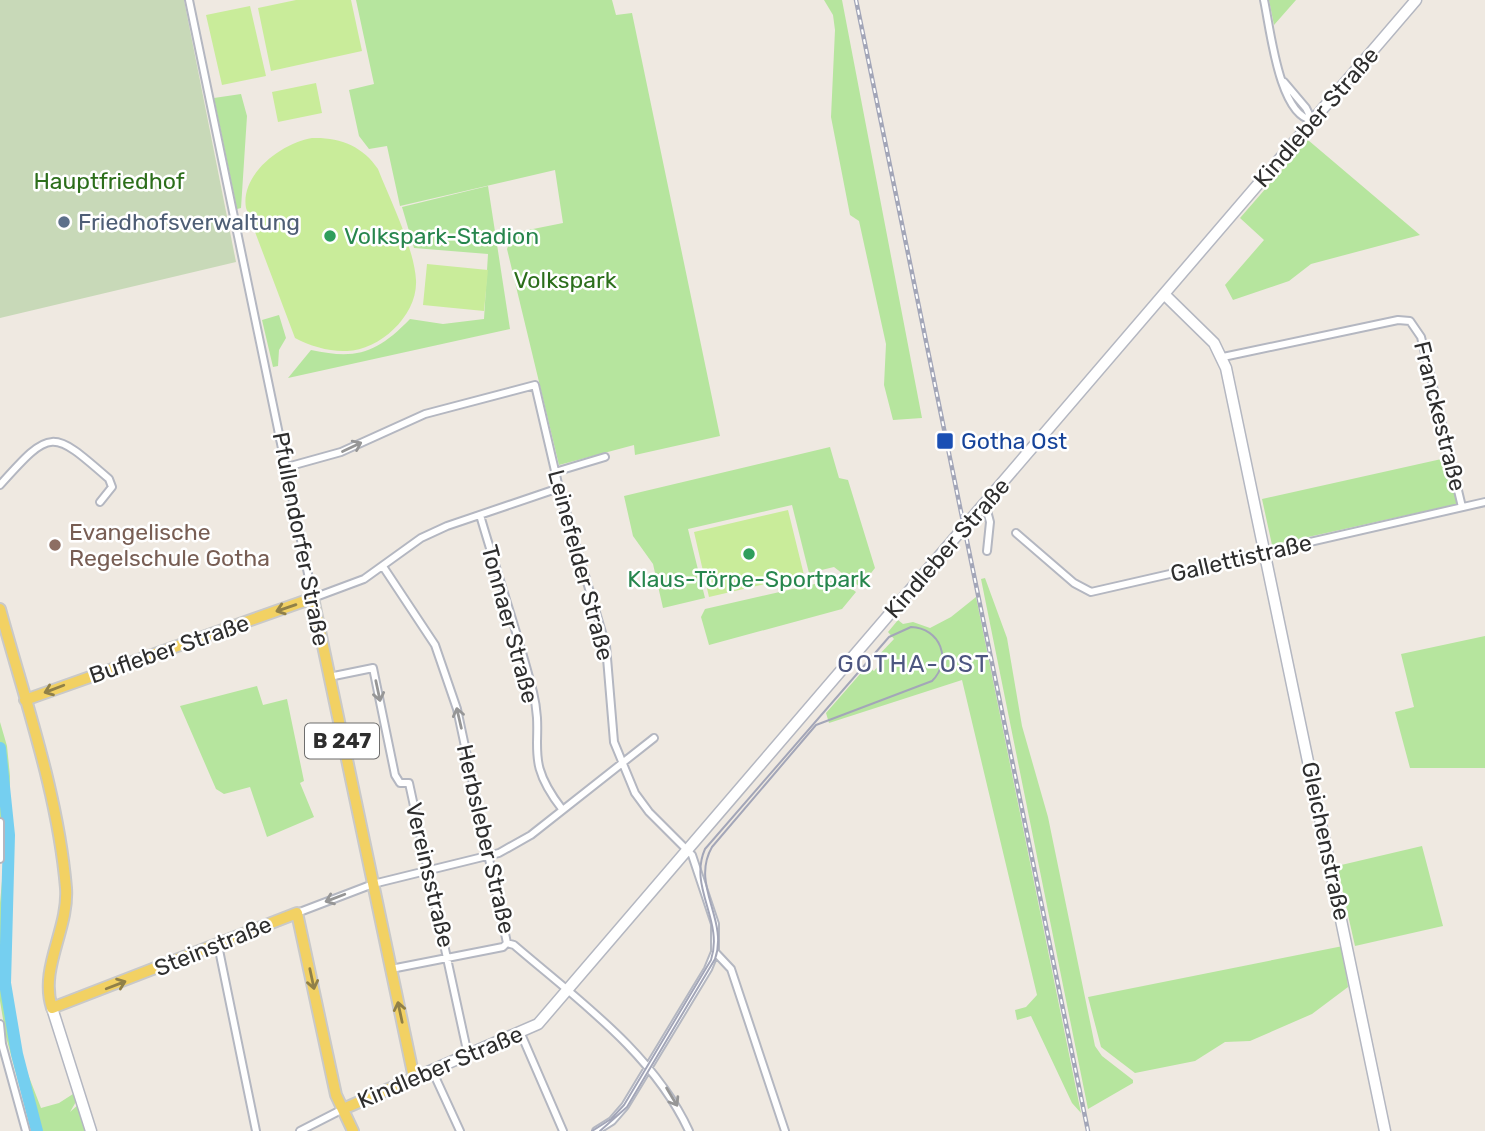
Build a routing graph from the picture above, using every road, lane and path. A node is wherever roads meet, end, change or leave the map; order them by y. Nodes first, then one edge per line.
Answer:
1 (189, 0) edge
2 (1265, 0) edge
3 (1416, 0) edge
4 (1312, 120) junction
5 (1165, 295) junction
6 (1223, 357) junction
7 (605, 457) dead end
8 (287, 467) junction
9 (555, 472) junction
10 (0, 485) edge
11 (559, 488) junction
12 (100, 502) dead end
13 (1485, 502) edge
14 (986, 507) dead end
15 (1462, 507) junction
16 (480, 515) junction
17 (1016, 533) dead end
18 (987, 551) dead end
19 (1266, 551) junction
20 (384, 568) junction
21 (313, 598) junction
22 (0, 609) edge
23 (329, 677) junction
24 (24, 700) junction
25 (654, 738) dead end
26 (621, 763) junction
27 (562, 809) junction
28 (0, 822) edge
29 (688, 848) junction
30 (489, 856) junction
31 (0, 859) edge
32 (429, 872) junction
33 (373, 884) junction
34 (298, 912) junction
35 (507, 943) junction
36 (218, 945) junction
37 (715, 952) junction
38 (448, 958) junction
39 (391, 968) junction
40 (567, 990) junction
41 (52, 1008) junction
42 (0, 1024) edge
43 (521, 1034) junction
44 (468, 1055) junction
45 (647, 1069) junction
46 (432, 1070) junction
47 (414, 1079) junction
48 (343, 1109) junction
49 (26, 1131) edge
50 (92, 1131) edge
51 (256, 1131) edge
52 (300, 1131) edge
53 (353, 1131) edge
54 (460, 1131) edge
55 (563, 1131) edge
56 (596, 1131) edge
57 (689, 1131) edge
58 (785, 1131) edge
59 (1385, 1131) edge

1 - 8 street, Pfullendorfer Straße
2 - 4 street
3 - 4 main road, Kindleber Straße
4 - 5 main road, Kindleber Straße
5 - 6 main road
5 - 29 main road, Kindleber Straße
6 - 15 street, Franckestraße
6 - 19 main road, Gleichenstraße
7 - 9 street
8 -> 9 street, Leinefelder Straße
8 - 21 street, Pfullendorfer Straße
9 - 11 street, Leinefelder Straße
10 - 12 street
11 - 16 street
11 - 26 street, Leinefelder Straße
13 - 15 street, Gallettistraße
14 - 18 street
15 - 19 street, Gallettistraße
16 - 20 street
16 - 27 street, Tonnaer Straße
17 - 19 street, Gallettistraße
19 - 59 main road, Gleichenstraße
20 - 21 street
30 -> 20 street, Herbsleber Straße
21 - 23 main road, Pfullendorfer Straße / B 247
21 -> 24 main road, Bufleber Straße
22 - 24 main road
23 -> 32 street, Vereinsstraße
23 - 33 main road, Pfullendorfer Straße / B 247
24 - 41 main road
25 - 26 street, Steinstraße
26 - 27 street, Steinstraße
26 - 29 street, Leinefelder Straße
27 - 30 street, Steinstraße
28 - 31 street
29 - 37 street
29 - 40 main road, Kindleber Straße
30 - 32 street, Steinstraße
30 - 35 street, Herbsleber Straße
32 - 33 street, Steinstraße
32 - 38 street, Vereinsstraße
33 -> 34 street, Steinstraße
33 - 39 main road, Pfullendorfer Straße / B 247
34 - 36 main road, Steinstraße
34 -> 48 main road
35 - 38 street
35 - 40 street, Herbsleber Straße
41 -> 36 main road, Steinstraße
36 - 51 street
37 - 45 street
37 - 58 street
38 - 39 street
38 - 44 street, Vereinsstraße
47 -> 39 main road, Pfullendorfer Straße / B 247
40 - 43 main road, Kindleber Straße
40 - 45 street, Herbsleber Straße
41 - 50 main road
42 - 49 street
43 - 44 main road, Kindleber Straße
43 - 55 street
44 - 46 main road, Kindleber Straße
45 - 56 street
45 -> 57 street, Herbsleber Straße
46 - 47 main road, Kindleber Straße
46 - 54 street
47 - 48 main road, Kindleber Straße
48 - 52 street, Kindleber Straße
48 - 53 main road

